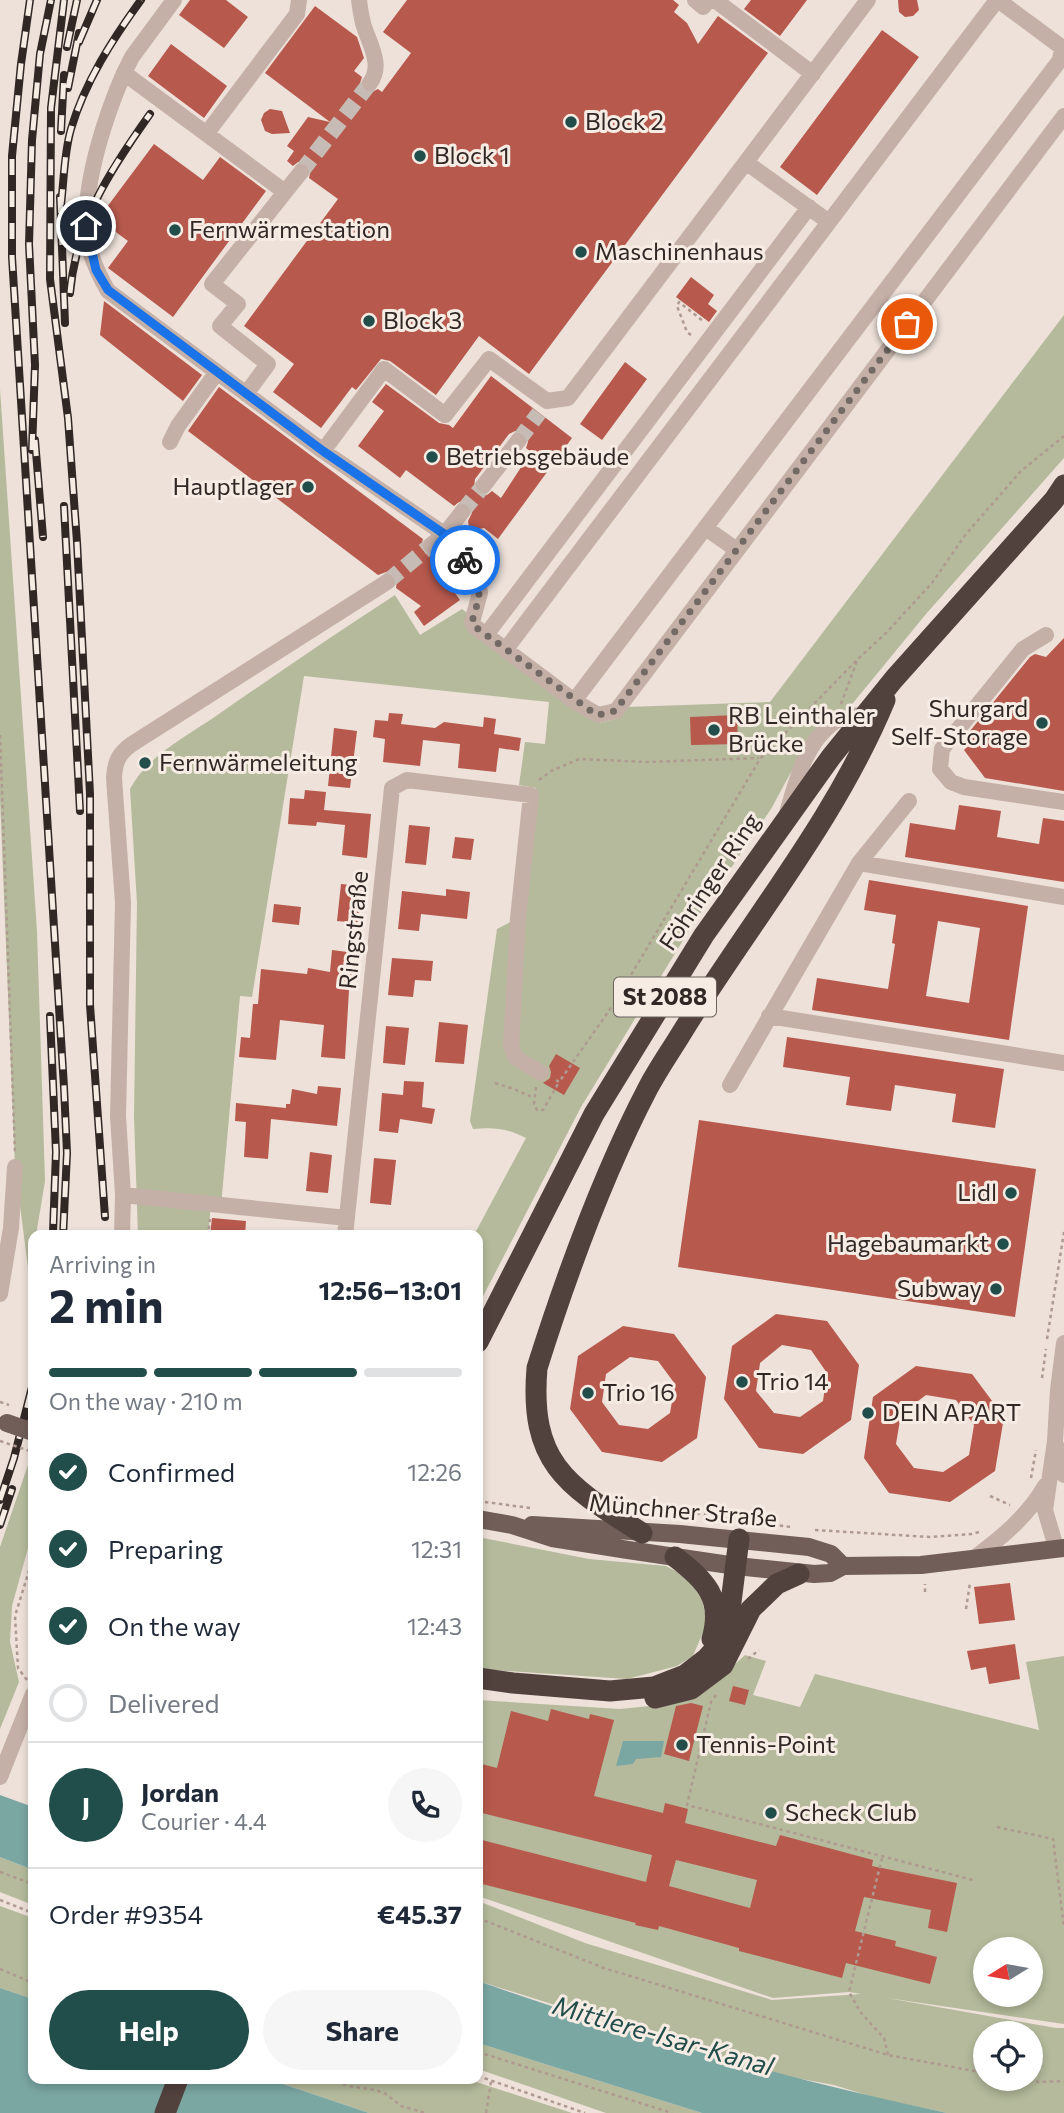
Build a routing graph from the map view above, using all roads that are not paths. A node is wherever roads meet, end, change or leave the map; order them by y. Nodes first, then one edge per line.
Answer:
1 (174, 0) edge
2 (299, 0) edge
3 (359, 0) edge
4 (695, 0) edge
5 (709, 0) edge
6 (715, 0) edge
7 (868, 0) edge
8 (997, 0) edge
9 (1063, 48) edge
10 (124, 73) junction
11 (813, 74) junction
12 (370, 83) tunnel mouth
13 (1064, 116) edge
14 (207, 133) junction
15 (747, 163) junction
16 (301, 172) tunnel mouth
17 (285, 192) junction
18 (809, 207) junction
19 (829, 222) junction
20 (877, 301) junction
21 (907, 324) junction
22 (217, 372) junction
23 (246, 394) junction
24 (518, 441) tunnel mouth
25 (170, 442) dead end
26 (323, 451) junction
27 (484, 485) tunnel mouth
28 (1061, 493) edge
29 (462, 512) tunnel mouth
30 (707, 529) junction
31 (445, 534) junction
32 (431, 545) tunnel mouth
33 (737, 550) junction
34 (387, 582) tunnel mouth
35 (486, 635) junction
36 (1046, 635) dead end
37 (506, 649) junction
38 (894, 679) junction
39 (574, 701) junction
40 (865, 714) junction
41 (909, 802) dead end
42 (1064, 802) edge
43 (785, 819) junction
44 (859, 863) junction
45 (1064, 897) edge
46 (769, 1016) junction
47 (1064, 1063) edge
48 (546, 1075) road end
49 (730, 1085) dead end
50 (15, 1167) road end
51 (123, 1195) junction
52 (346, 1218) junction
53 (122, 1230) edge
54 (345, 1230) edge
55 (0, 1294) edge
56 (483, 1332) edge
57 (1064, 1343) edge
58 (7, 1417) edge
59 (28, 1429) edge
60 (1057, 1476) edge
61 (483, 1521) edge
62 (512, 1525) junction
63 (642, 1533) junction
64 (739, 1539) junction
65 (1061, 1544) edge
66 (675, 1557) junction
67 (972, 1559) junction
68 (736, 1566) junction
69 (844, 1566) junction
70 (799, 1574) junction
71 (707, 1658) junction
72 (483, 1679) edge
73 (513, 1684) junction
74 (483, 1687) edge
75 (610, 1691) junction
76 (28, 1707) edge
77 (0, 1777) edge
78 (176, 2084) edge
79 (165, 2113) edge

1 - 10 street
2 - 14 street
3 - 12 street
4 - 5 street
6 - 11 street
7 - 11 street
8 - 9 street
8 - 19 street
9 - 20 street
10 - 14 street
10 - 22 street
11 - 15 street
13 - 21 street
14 - 17 street
15 - 18 street
15 - 26 street
16 - 17 street
17 - 23 street
18 - 19 street
18 - 35 street
19 - 37 street
20 - 21 street
20 - 30 street
21 - 33 street
22 - 23 street
22 - 25 street
23 - 26 street
24 - 27 street
26 - 31 street
28 - 38 highway, Föhringer Ring / St 2088
29 - 31 street
30 - 33 street
30 - 39 street
31 - 32 street
31 - 35 street
33 - 39 street
34 - 51 street
35 - 37 street
36 - 42 street
37 - 39 street
38 - 40 highway, Föhringer Ring / St 2088
38 - 63 highway
40 - 43 highway, Föhringer Ring / St 2088
40 - 43 street
41 - 44 street
43 - 56 highway, Föhringer Ring / St 2088
44 - 45 street
44 - 46 street
46 - 47 street
46 - 49 street
48 - 52 street, Ringstraße
50 - 55 street
51 - 52 street
51 - 53 street
52 - 54 street, Ringstraße
57 - 60 street
58 - 59 main road, bridge
60 - 65 street
60 - 67 street
61 - 62 main road, Münchner Straße
62 - 63 main road, Münchner Straße
62 - 66 main road, Münchner Straße
63 - 64 main road, Münchner Straße
64 - 68 highway
64 - 69 main road, Münchner Straße
65 - 67 main road, Münchner Straße
66 - 68 main road, Münchner Straße
66 - 71 highway
67 - 69 main road, Münchner Straße
68 - 70 main road, Münchner Straße
68 - 71 highway
69 - 70 main road, Münchner Straße
70 - 75 highway
71 - 75 highway
72 - 73 highway
73 - 74 highway
73 - 75 highway
76 - 77 street
78 - 79 highway

